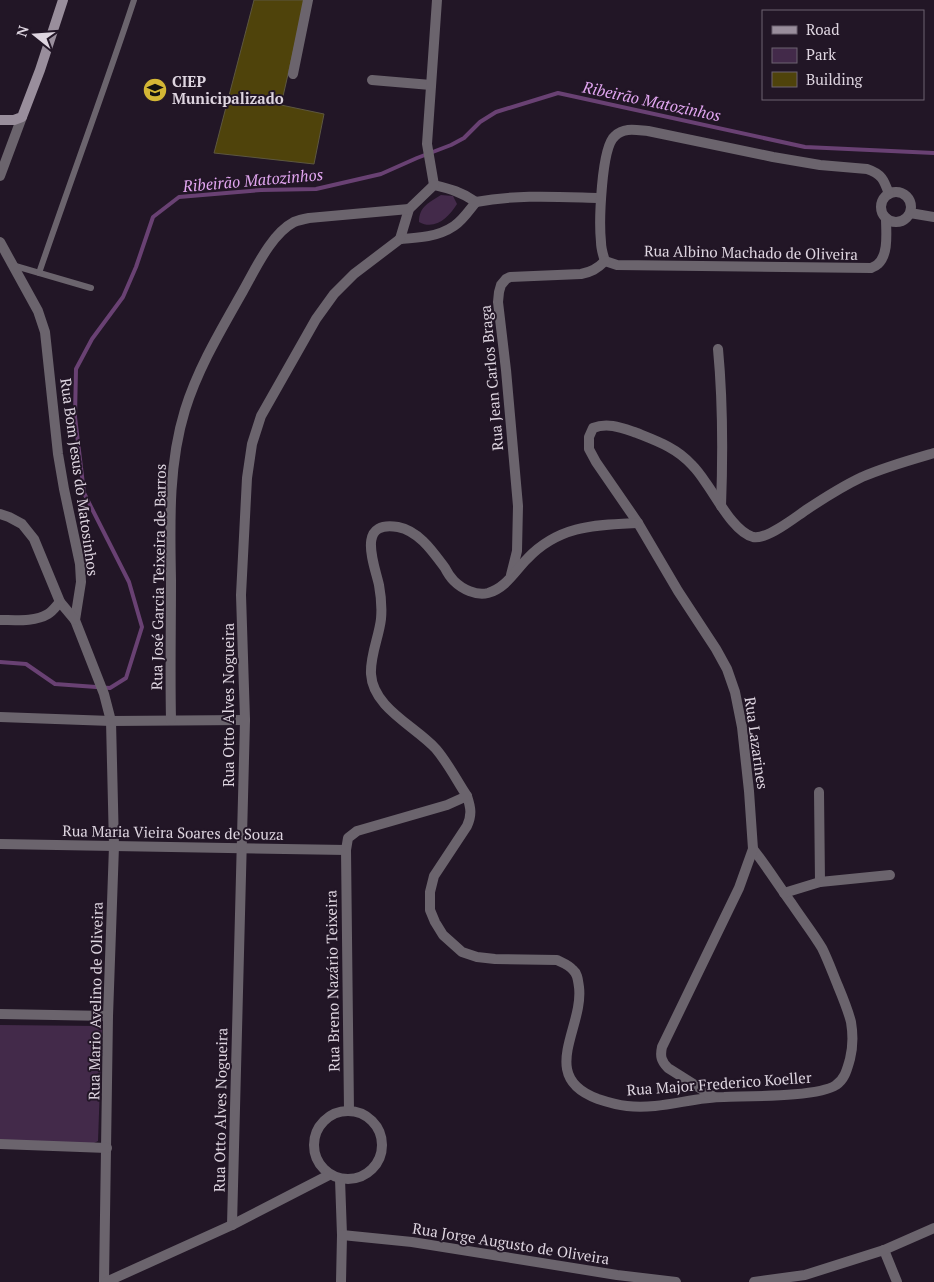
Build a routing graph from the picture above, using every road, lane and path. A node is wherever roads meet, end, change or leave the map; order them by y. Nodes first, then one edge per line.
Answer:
1 (63, 0) edge
2 (134, 0) edge
3 (308, 0) edge
4 (438, 0) edge
5 (293, 74) dead end
6 (372, 80) dead end
7 (431, 85) junction
8 (22, 117) junction
9 (0, 120) edge
10 (0, 176) edge
11 (434, 185) junction
12 (889, 194) junction
13 (602, 198) junction
14 (476, 202) junction
15 (409, 209) junction
16 (910, 213) junction
17 (934, 217) edge
18 (886, 218) junction
19 (400, 239) junction
20 (0, 242) edge
21 (604, 261) junction
22 (12, 265) junction
23 (38, 273) junction
24 (91, 288) dead end
25 (718, 349) dead end
26 (934, 453) edge
27 (721, 507) junction
28 (0, 514) edge
29 (638, 524) junction
30 (510, 579) junction
31 (60, 602) junction
32 (0, 620) edge
33 (75, 620) junction
34 (0, 717) edge
35 (171, 720) junction
36 (245, 720) junction
37 (111, 721) junction
38 (820, 792) dead end
39 (467, 796) junction
40 (0, 844) edge
41 (114, 846) junction
42 (242, 849) junction
43 (753, 849) junction
44 (346, 850) junction
45 (890, 876) dead end
46 (820, 882) junction
47 (784, 893) junction
48 (0, 1014) edge
49 (108, 1016) junction
50 (714, 1096) junction
51 (349, 1111) junction
52 (0, 1144) edge
53 (107, 1148) junction
54 (329, 1175) junction
55 (340, 1179) junction
56 (232, 1225) junction
57 (934, 1228) edge
58 (342, 1235) junction
59 (884, 1250) junction
60 (616, 1279) edge
61 (772, 1281) edge
62 (105, 1282) edge
63 (341, 1282) edge
64 (676, 1282) edge
65 (754, 1282) edge
66 (897, 1282) edge

1 - 8 main road
2 - 23 lane
3 - 5 street
4 - 7 street
6 - 7 street
7 - 11 street
8 - 9 main road
8 - 10 street
11 - 14 street
11 - 15 street
12 - 13 street
12 - 16 street
12 - 18 street
13 - 14 street
13 - 21 street
14 - 19 street
15 - 19 street
15 - 35 street, Rua José Garcia Teixeira de Barros
16 - 17 street
16 - 18 street
18 - 21 street, Rua Albino Machado de Oliveira
19 - 36 street, Rua Otto Alves Nogueira
20 - 22 street, Rua Bom Jesus do Matosinhos
21 - 30 street, Rua Jean Carlos Braga
22 - 23 lane
22 - 33 street, Rua Bom Jesus do Matosinhos
23 - 24 lane
25 - 27 street
26 - 27 street, Rua Lazarines
27 - 29 street, Rua Lazarines
28 - 31 street
29 - 30 street
29 - 43 street, Rua Lazarines
30 - 39 street
31 - 32 street
31 - 33 street
33 - 37 street
34 - 37 street
35 - 36 street
35 - 37 street
36 - 42 street, Rua Otto Alves Nogueira
37 - 41 street, Rua Mario Avelino de Oliveira
38 - 46 street
39 - 44 street
39 - 50 street, Rua Major Frederico Koeller
40 - 41 street, Rua Maria Vieira Soares de Souza
41 - 42 street, Rua Maria Vieira Soares de Souza
41 - 49 street, Rua Mario Avelino de Oliveira
42 - 44 street, Rua Maria Vieira Soares de Souza
42 - 56 street, Rua Otto Alves Nogueira
43 - 47 street, Rua Major Frederico Koeller
43 - 50 street, Rua Lazarines
44 - 51 street, Rua Breno Nazário Teixeira
45 - 46 street
46 - 47 street
47 - 50 street, Rua Major Frederico Koeller
48 - 49 street
49 - 53 street, Rua Mario Avelino de Oliveira
51 - 54 street
51 - 55 street
52 - 53 street
53 - 62 street, Rua Mario Avelino de Oliveira
54 - 55 street
54 - 56 street
55 - 58 street
56 - 62 street
57 - 59 street
58 - 60 street, Rua Jorge Augusto de Oliveira
58 - 63 street
59 - 61 street
59 - 66 street
60 - 64 street, Rua Jorge Augusto de Oliveira
61 - 65 street

